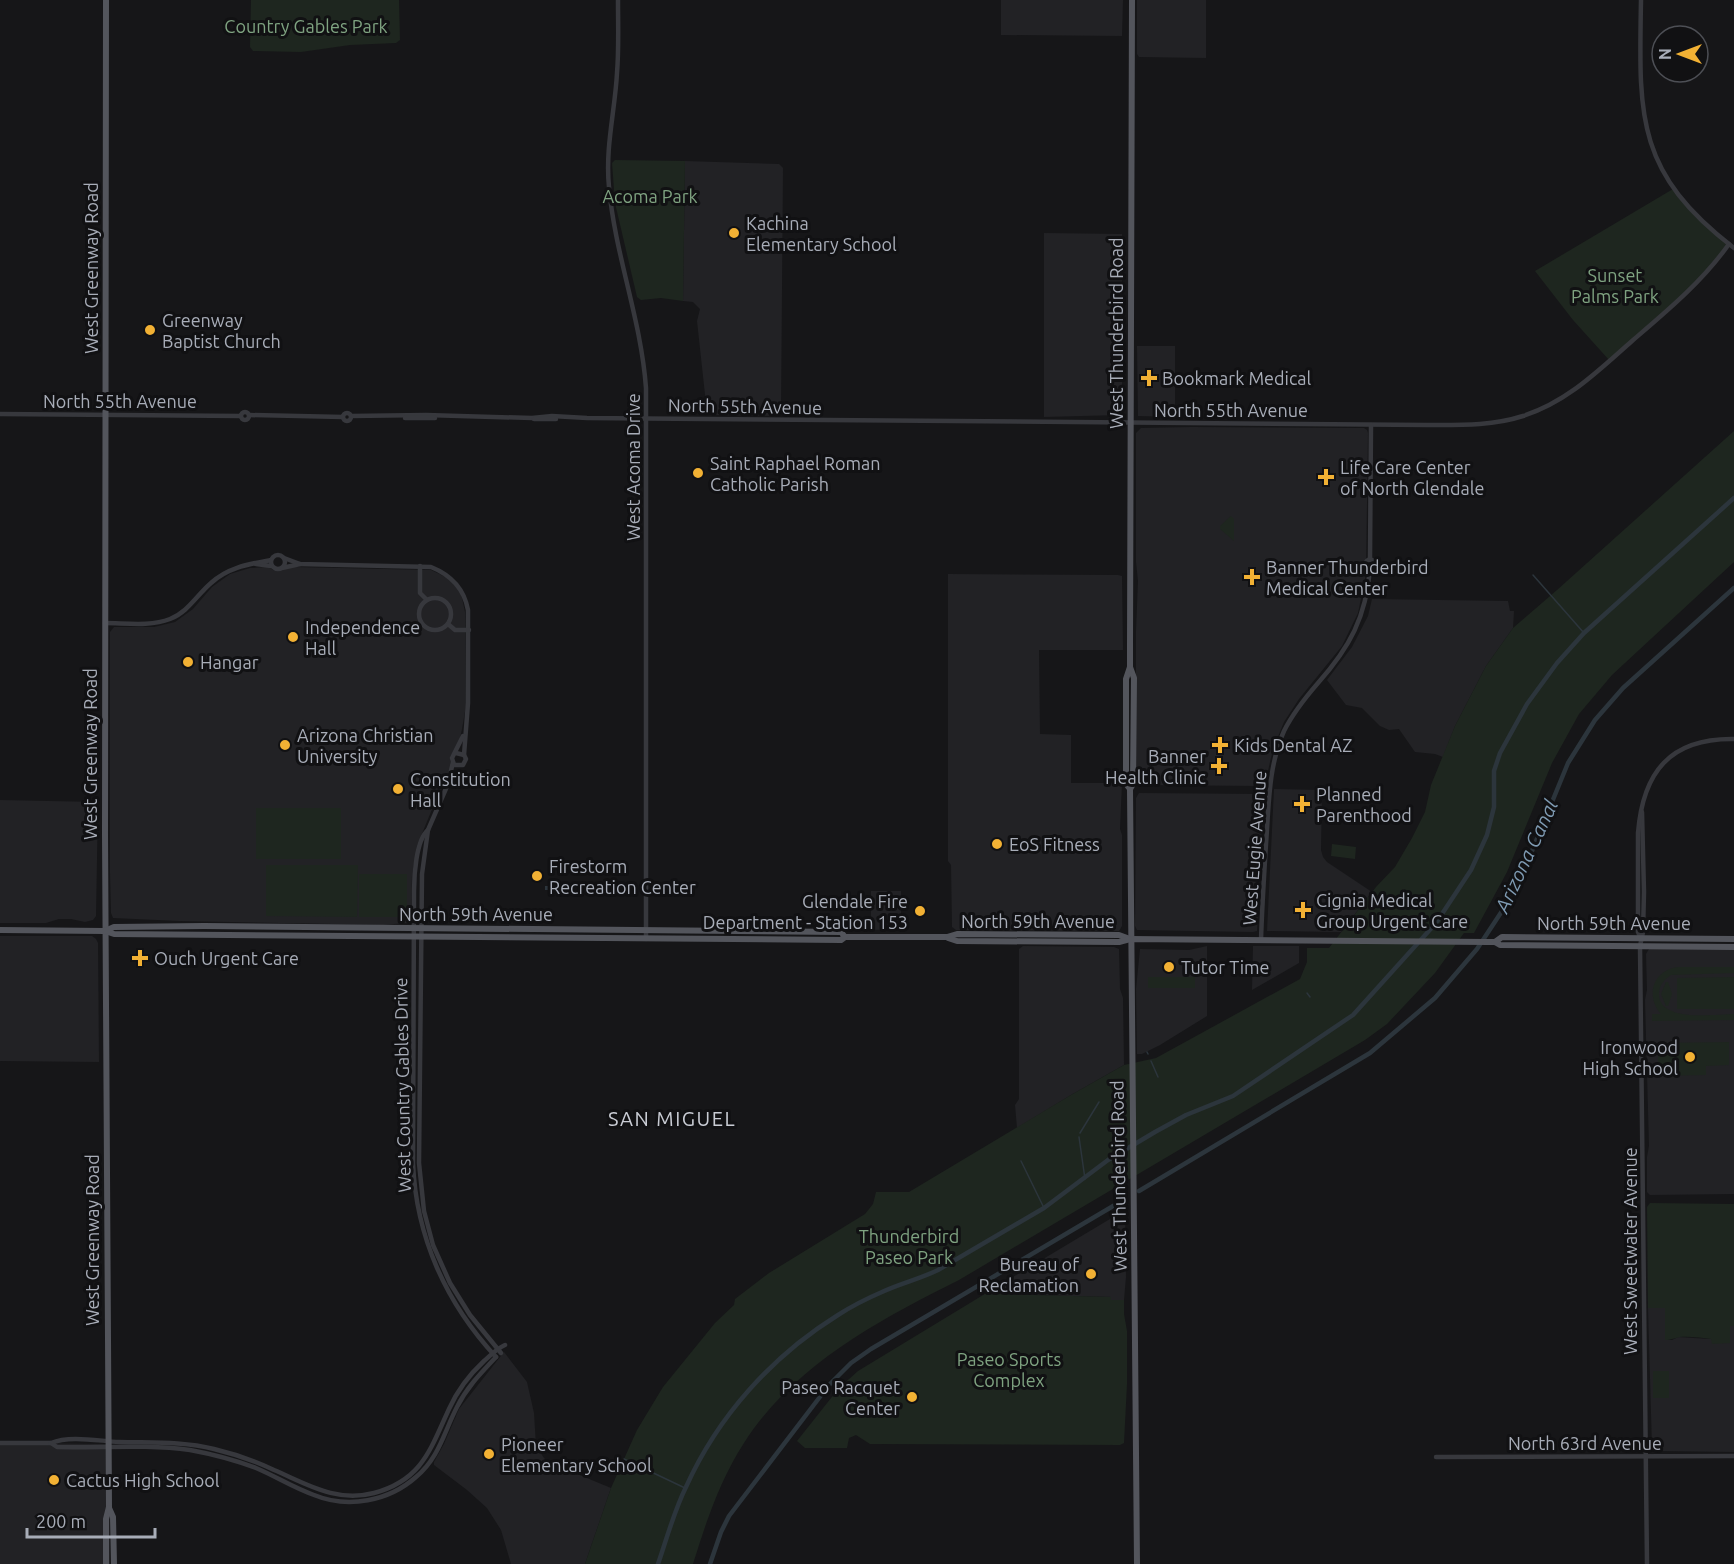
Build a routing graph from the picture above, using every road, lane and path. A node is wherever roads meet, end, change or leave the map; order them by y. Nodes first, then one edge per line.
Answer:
1 (106, 0) edge
2 (618, 0) edge
3 (1132, 0) edge
4 (1641, 0) edge
5 (1729, 244) junction
6 (1734, 248) edge
7 (0, 414) edge
8 (105, 414) junction
9 (647, 418) junction
10 (1131, 422) junction
11 (1371, 425) junction
12 (284, 558) junction
13 (271, 560) junction
14 (256, 564) junction
15 (300, 564) junction
16 (271, 566) junction
17 (420, 566) junction
18 (282, 568) junction
19 (427, 600) junction
20 (105, 623) junction
21 (448, 624) junction
22 (469, 630) junction
23 (1130, 667) junction
24 (1126, 691) junction
25 (465, 734) junction
26 (1133, 737) junction
27 (1734, 739) edge
28 (456, 753) junction
29 (464, 755) junction
30 (453, 762) junction
31 (461, 766) junction
32 (447, 784) junction
33 (1130, 789) junction
34 (155, 926) junction
35 (190, 926) junction
36 (418, 929) junction
37 (0, 930) edge
38 (105, 931) junction
39 (646, 931) junction
40 (1074, 934) junction
41 (156, 935) junction
42 (190, 935) junction
43 (418, 937) junction
44 (845, 937) junction
45 (947, 937) junction
46 (1641, 938) junction
47 (646, 939) junction
48 (1130, 939) junction
49 (1734, 939) edge
50 (1261, 940) junction
51 (1055, 942) junction
52 (1491, 942) junction
53 (1640, 946) junction
54 (1734, 947) edge
55 (494, 1355) junction
56 (0, 1443) edge
57 (109, 1444) junction
58 (1646, 1455) junction
59 (1436, 1456) dead end
60 (1734, 1456) edge
61 (109, 1507) junction
62 (106, 1564) edge
63 (114, 1564) edge
64 (1137, 1564) edge
65 (1647, 1564) edge

1 - 8 main road, West Greenway Road
2 - 9 street, West Acoma Drive
3 - 10 main road, West Thunderbird Road
4 - 5 street
5 - 6 street
5 - 11 street, North 55th Avenue
7 - 8 street, North 55th Avenue
8 - 9 street, North 55th Avenue
8 - 20 main road, West Greenway Road
9 - 10 street, North 55th Avenue
9 - 39 street, West Acoma Drive
10 - 11 street, North 55th Avenue
10 - 23 main road, West Thunderbird Road
11 - 50 street, West Eugie Avenue
12 - 13 street
12 - 15 street
12 - 18 street
13 - 14 street
13 - 16 street
14 - 16 street
14 - 20 street
15 - 17 street, West Country Gables Drive
15 - 18 street
16 - 18 street
17 - 19 street
17 - 22 street, West Country Gables Drive
19 - 21 street
19 - 21 street
20 - 38 main road, West Greenway Road
21 - 22 street
22 - 25 street, West Country Gables Drive
23 - 24 main road, West Thunderbird Road
23 - 26 main road, West Thunderbird Road
24 - 26 main road
24 - 33 main road, West Thunderbird Road
25 - 28 street, West Country Gables Drive
25 - 29 street, West Country Gables Drive
26 - 33 main road, West Thunderbird Road
27 - 46 street, West Sweetwater Avenue
28 - 29 street
28 - 30 street, West Country Gables Drive
29 - 31 street, West Country Gables Drive
30 - 31 street
30 - 32 street, West Country Gables Drive
31 - 32 street, West Country Gables Drive
32 - 36 street, West Country Gables Drive
33 - 48 main road, West Thunderbird Road
34 - 35 main road, North 59th Avenue
34 - 38 main road, North 59th Avenue
34 - 41 main road
35 - 36 main road, North 59th Avenue
35 - 42 main road
36 - 39 main road, North 59th Avenue
36 - 43 street, West Country Gables Drive
37 - 38 main road, North 59th Avenue
38 - 41 main road, North 59th Avenue
38 - 57 main road, West Greenway Road
39 - 44 main road, North 59th Avenue
39 - 47 street, West Acoma Drive
40 - 45 main road, North 59th Avenue
40 - 48 main road, North 59th Avenue
40 - 51 main road
41 - 42 main road, North 59th Avenue
42 - 43 main road, North 59th Avenue
43 - 47 main road, North 59th Avenue
43 - 55 street, West Country Gables Drive
43 - 55 street, West Country Gables Drive
44 - 45 main road, North 59th Avenue
44 - 47 main road, North 59th Avenue
45 - 51 main road, North 59th Avenue
46 - 49 main road, North 59th Avenue
46 - 52 main road, North 59th Avenue
46 - 53 street, West Sweetwater Avenue
48 - 50 main road, North 59th Avenue
48 - 51 main road, North 59th Avenue
48 - 64 main road, West Thunderbird Road
50 - 52 main road, North 59th Avenue
52 - 53 main road, North 59th Avenue
53 - 54 main road, North 59th Avenue
53 - 58 street, West Sweetwater Avenue
55 - 57 street
56 - 57 street
57 - 61 main road, West Greenway Road
58 - 59 street, North 63rd Avenue
58 - 60 street, North 63rd Avenue
58 - 65 street, West Sweetwater Avenue
61 - 62 main road, West Greenway Road
61 - 63 main road, West Greenway Road

